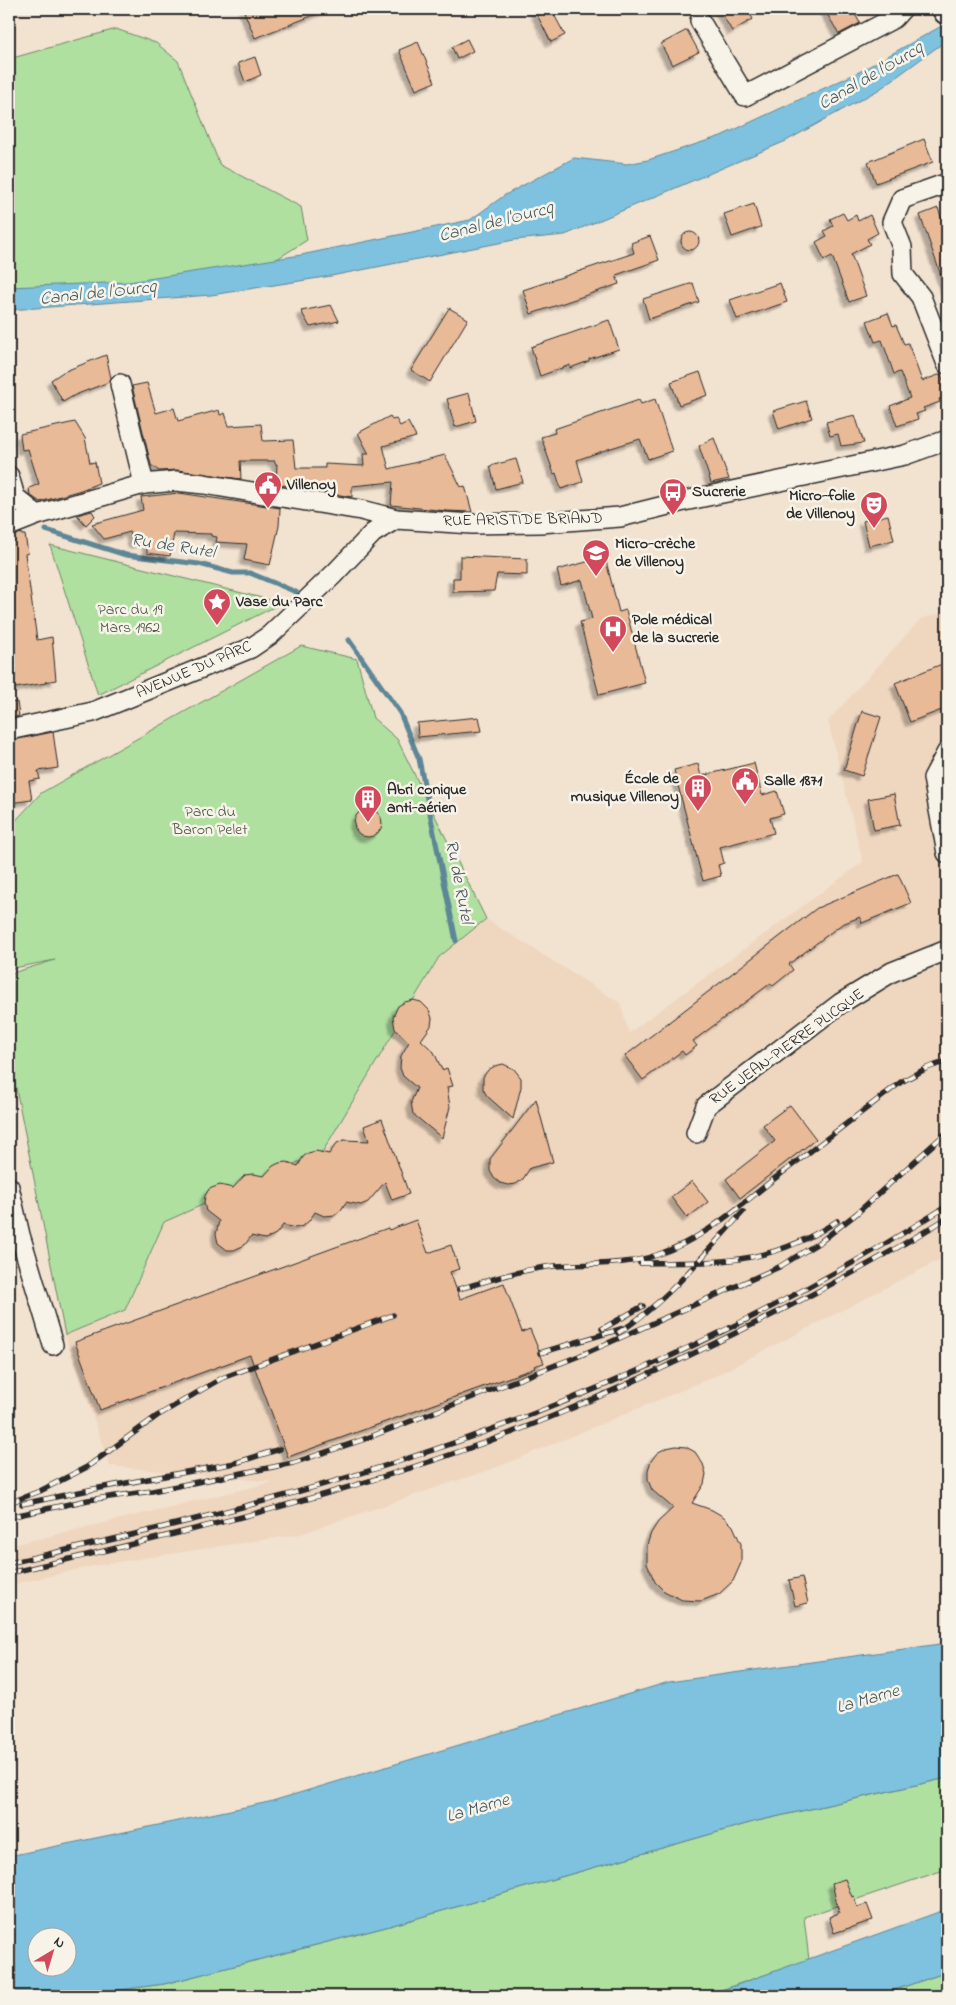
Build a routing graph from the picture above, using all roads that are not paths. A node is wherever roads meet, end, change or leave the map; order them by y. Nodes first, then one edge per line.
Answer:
1 (902, 9) edge
2 (700, 21) dead end
3 (945, 184) dead end
4 (947, 364) edge
5 (120, 384) dead end
6 (947, 440) edge
7 (9, 476) edge
8 (144, 484) junction
9 (37, 515) junction
10 (396, 519) junction
11 (9, 526) edge
12 (9, 730) edge
13 (947, 752) edge
14 (947, 853) edge
15 (947, 950) edge
16 (696, 1133) dead end
17 (9, 1188) edge
18 (53, 1345) dead end

1 - 2 street
3 - 4 street
5 - 8 street
6 - 10 street, RUE ARISTIDE BRIAND
7 - 9 street
8 - 9 street, RUE ARISTIDE BRIAND
8 - 10 street, RUE ARISTIDE BRIAND
9 - 11 street, RUE ARISTIDE BRIAND
10 - 12 street, AVENUE DU PARC
13 - 14 street
15 - 16 street, RUE JEAN-PIERRE PLICQUE
17 - 18 street

